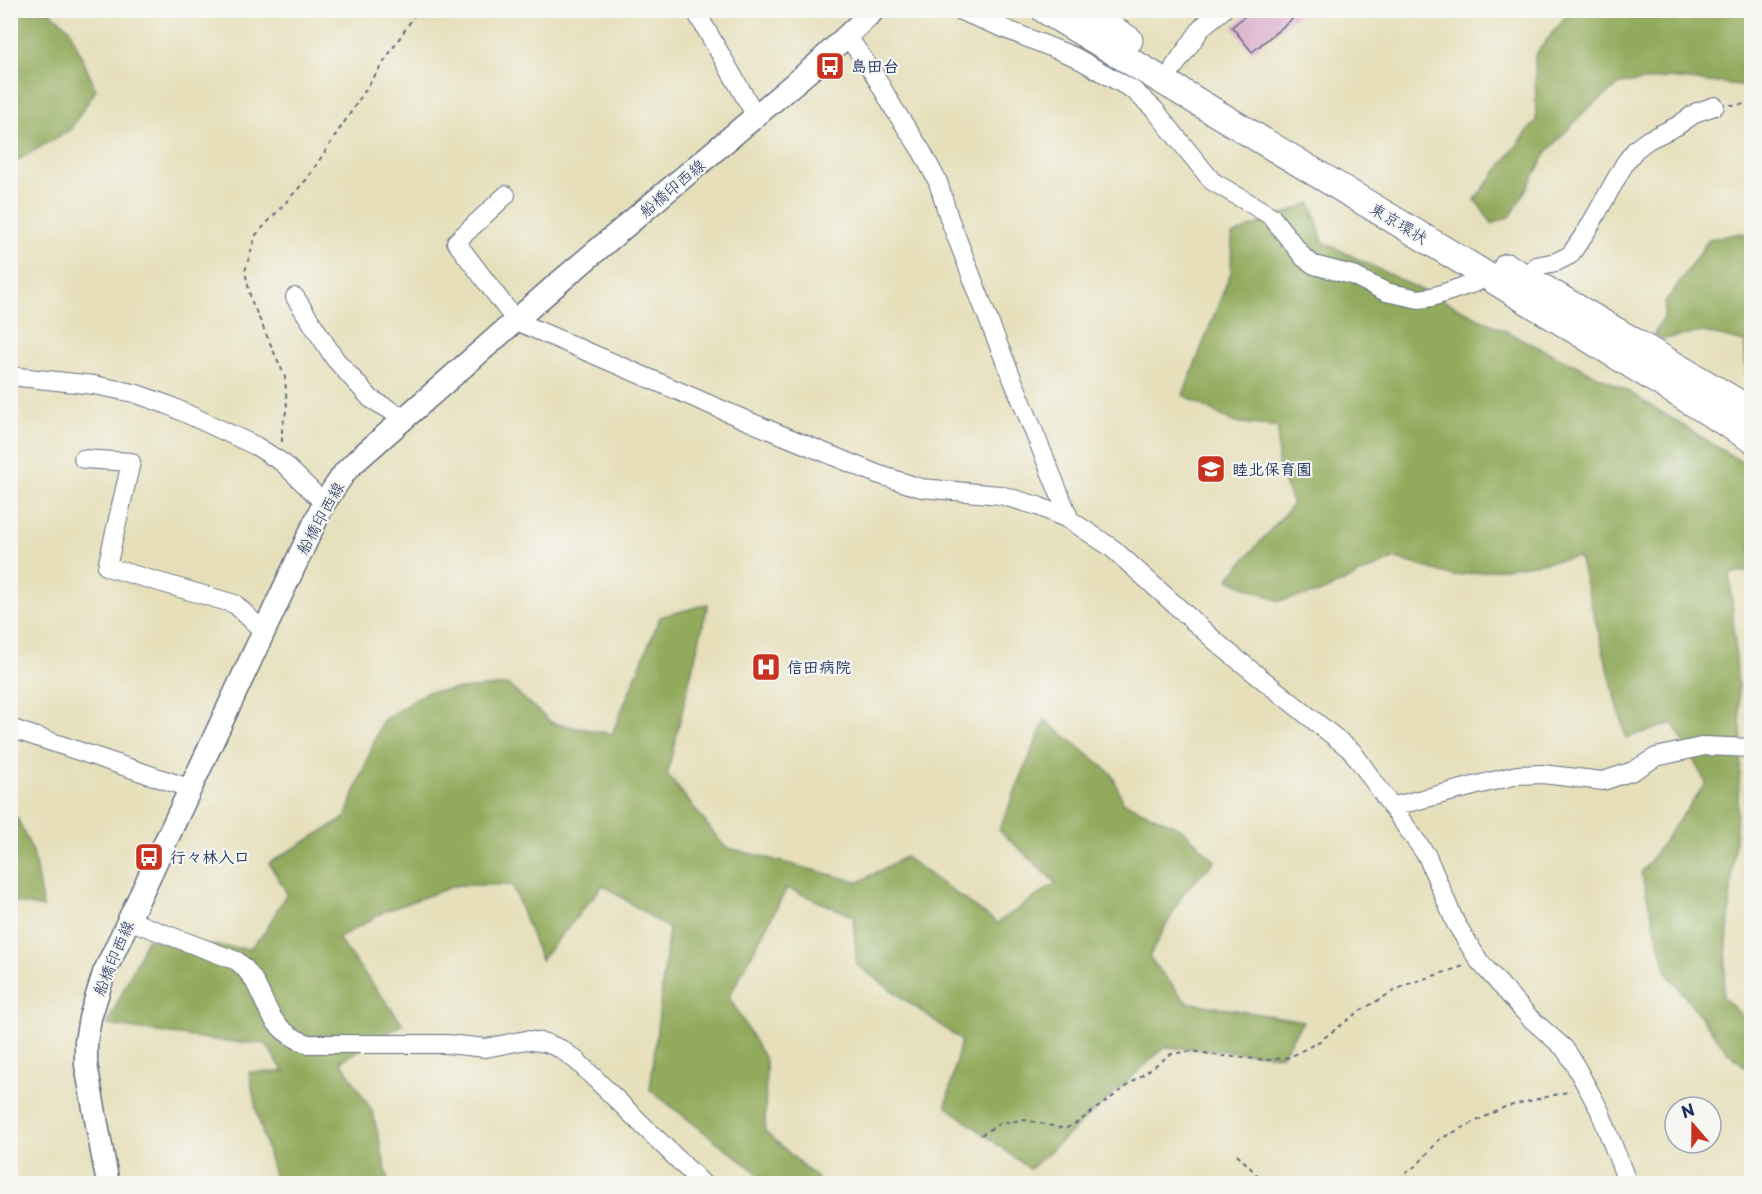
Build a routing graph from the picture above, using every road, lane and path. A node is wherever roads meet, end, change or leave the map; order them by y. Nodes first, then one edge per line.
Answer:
1 (418, 10) edge
2 (695, 10) edge
3 (958, 10) edge
4 (1045, 10) edge
5 (1082, 10) edge
6 (1223, 10) edge
7 (859, 20) edge
8 (1174, 67) junction
9 (1752, 104) edge
10 (1715, 106) joint
11 (756, 116) junction
12 (506, 195) dead end
13 (1536, 266) dead end
14 (1477, 282) dead end
15 (295, 297) dead end
16 (516, 321) junction
17 (10, 376) edge
18 (1752, 411) edge
19 (404, 418) junction
20 (1752, 439) edge
21 (83, 459) dead end
22 (283, 463) junction
23 (324, 503) junction
24 (1070, 520) junction
25 (264, 631) junction
26 (10, 728) edge
27 (1752, 748) edge
28 (189, 788) junction
29 (1392, 807) junction
30 (128, 920) junction
31 (1479, 961) junction
32 (1586, 1087) junction
33 (981, 1135) dead end
34 (1237, 1154) dead end
35 (108, 1184) edge
36 (703, 1184) edge
37 (1266, 1184) edge
38 (1391, 1184) edge
39 (1628, 1184) edge

1 - 22 path
2 - 11 street
3 - 14 street
4 - 20 highway, 東京環状
5 - 8 highway, 東京環状
6 - 8 street
7 - 11 main road, 船橋印西線
7 - 24 street
8 - 18 highway, 東京環状
9 - 10 path
10 - 13 street
11 - 16 main road, 船橋印西線
12 - 16 street
15 - 19 street
16 - 19 main road, 船橋印西線
16 - 24 street
17 - 22 street
19 - 23 main road, 船橋印西線
21 - 25 street
22 - 23 street
23 - 25 main road, 船橋印西線
24 - 29 street
25 - 28 main road, 船橋印西線
26 - 28 street
27 - 29 street
28 - 30 main road, 船橋印西線
29 - 31 street
30 - 35 main road, 船橋印西線
30 - 36 street
31 - 32 street
31 - 33 path
32 - 38 path
32 - 39 street
34 - 37 path

